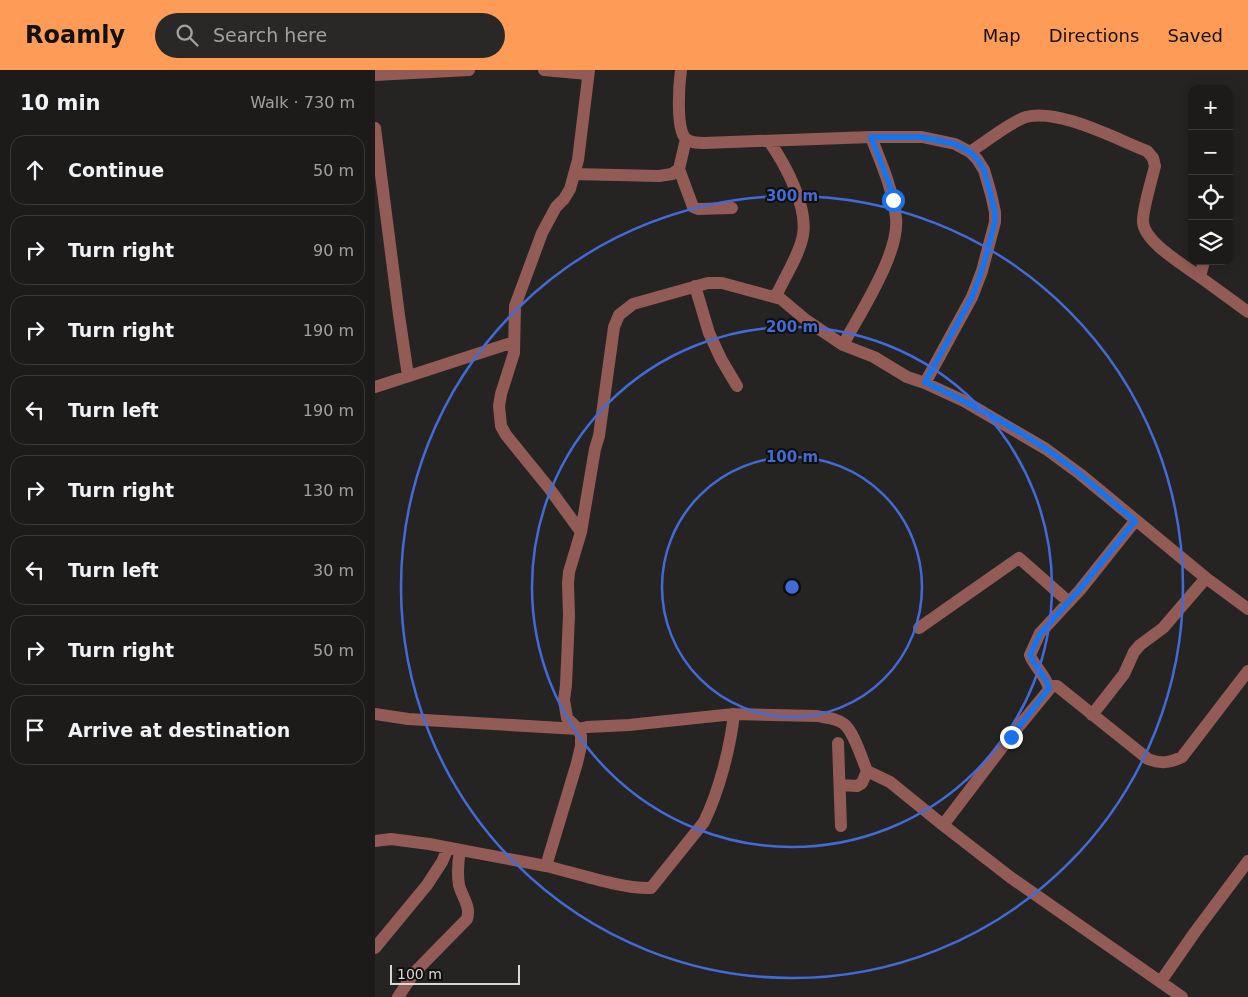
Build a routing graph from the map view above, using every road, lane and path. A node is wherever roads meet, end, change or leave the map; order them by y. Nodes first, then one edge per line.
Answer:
1 (469, 70) edge
2 (545, 70) edge
3 (681, 70) edge
4 (588, 72) edge
5 (375, 75) edge
6 (375, 128) edge
7 (871, 137) junction
8 (686, 139) junction
9 (769, 141) junction
10 (970, 152) junction
11 (679, 169) junction
12 (574, 174) junction
13 (732, 208) dead end
14 (1203, 265) edge
15 (1200, 277) junction
16 (695, 286) junction
17 (773, 297) junction
18 (1248, 312) edge
19 (514, 342) junction
20 (843, 344) junction
21 (408, 376) junction
22 (925, 382) junction
23 (737, 386) dead end
24 (375, 387) edge
25 (1135, 521) junction
26 (581, 532) junction
27 (1206, 578) junction
28 (1069, 602) junction
29 (1248, 609) edge
30 (919, 628) dead end
31 (1248, 671) edge
32 (1049, 688) junction
33 (375, 714) edge
34 (734, 714) junction
35 (1092, 716) junction
36 (578, 729) junction
37 (838, 743) dead end
38 (874, 774) junction
39 (840, 784) junction
40 (943, 825) junction
41 (841, 826) dead end
42 (375, 842) edge
43 (454, 849) junction
44 (1248, 861) edge
45 (546, 866) junction
46 (375, 948) edge
47 (1161, 981) junction
48 (398, 997) edge
49 (1182, 997) edge

1 - 5 street
2 - 4 street
3 - 8 street
4 - 12 street
6 - 21 street
7 - 9 street
7 - 10 street
7 - 20 street
8 - 9 street
8 - 11 street
9 - 17 street
10 - 15 street
10 - 22 street
11 - 12 street
11 - 13 street
12 - 19 street
14 - 15 street
15 - 18 street
16 - 17 street
16 - 23 street
16 - 26 street
17 - 20 street
19 - 21 street
19 - 26 street
20 - 22 street
21 - 24 street
22 - 25 street
25 - 27 street
25 - 28 street
26 - 36 street
27 - 29 street
27 - 35 street
28 - 30 street
28 - 32 street
31 - 35 street
32 - 35 street
32 - 40 street
33 - 36 street
34 - 36 street
34 - 38 street
34 - 45 street
36 - 45 street
37 - 39 street
38 - 39 street
38 - 40 street
39 - 41 street
40 - 47 street
42 - 43 street
43 - 45 street
43 - 46 street
43 - 48 street
44 - 47 street
47 - 49 street

